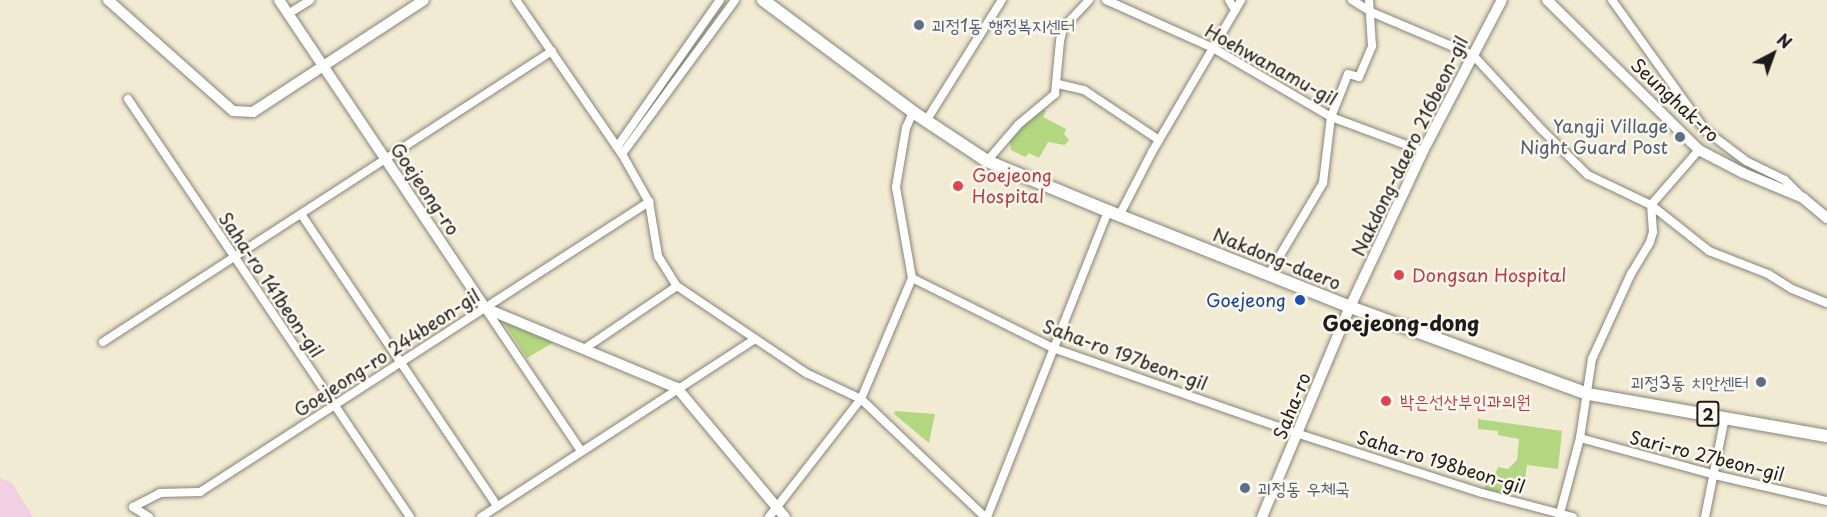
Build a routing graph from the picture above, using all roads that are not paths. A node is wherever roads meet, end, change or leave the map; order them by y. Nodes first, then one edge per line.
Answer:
1 (108, 0) edge
2 (279, 0) edge
3 (310, 0) edge
4 (424, 0) edge
5 (516, 0) edge
6 (720, 0) edge
7 (735, 0) edge
8 (763, 0) edge
9 (1002, 0) edge
10 (1089, 0) edge
11 (1106, 0) edge
12 (1229, 0) edge
13 (1241, 0) edge
14 (1352, 0) edge
15 (1369, 0) edge
16 (1502, 0) edge
17 (1547, 0) edge
18 (1612, 0) edge
19 (1235, 10) junction
20 (1371, 12) junction
21 (288, 14) junction
22 (1213, 48) junction
23 (552, 51) junction
24 (1473, 55) junction
25 (321, 67) junction
26 (1058, 84) junction
27 (128, 99) dead end
28 (913, 112) junction
29 (1331, 117) junction
30 (926, 121) junction
31 (1159, 141) junction
32 (1699, 150) junction
33 (620, 151) junction
34 (1423, 151) junction
35 (385, 159) junction
36 (987, 161) junction
37 (1803, 198) junction
38 (649, 202) junction
39 (1651, 206) junction
40 (1114, 213) junction
41 (301, 214) junction
42 (1827, 218) edge
43 (235, 256) junction
44 (1269, 274) junction
45 (912, 278) junction
46 (677, 286) junction
47 (1827, 303) edge
48 (1350, 307) junction
49 (485, 308) junction
50 (755, 339) junction
51 (103, 342) dead end
52 (1053, 348) junction
53 (584, 349) junction
54 (400, 362) junction
55 (677, 388) junction
56 (1588, 394) junction
57 (861, 399) junction
58 (334, 405) junction
59 (1725, 417) junction
60 (1299, 434) junction
61 (1827, 436) edge
62 (1580, 438) junction
63 (582, 451) junction
64 (1715, 475) junction
65 (1827, 501) edge
66 (497, 506) junction
67 (776, 506) junction
68 (1560, 516) edge
69 (149, 517) edge
70 (410, 517) edge
71 (481, 517) edge
72 (769, 517) edge
73 (786, 517) edge
74 (986, 517) edge
75 (1262, 517) edge
76 (1574, 517) edge
77 (1705, 517) edge

1 - 25 main road
2 - 21 main road, Goejeong-ro
3 - 21 street
4 - 25 main road
5 - 23 street
6 - 33 street
7 - 33 street
8 - 28 main road, Nakdong-daero / 2
9 - 30 street
10 - 26 street
11 - 22 street, Hoehwanamu-gil
12 - 19 street
13 - 19 street
14 - 20 street
15 - 20 street
16 - 24 main road, Nakdong-daero 216beon-gil
17 - 32 main road, Seunghak-ro
18 - 37 street
19 - 22 street
20 - 24 street
20 - 29 street
21 - 25 main road, Goejeong-ro
22 - 29 street, Hoehwanamu-gil
22 - 31 street
23 - 33 street
23 - 35 street
24 - 34 main road, Nakdong-daero 216beon-gil
24 - 39 street
25 - 35 main road, Goejeong-ro
26 - 31 street
26 - 36 street
27 - 43 street, Saha-ro 141beon-gil
28 - 30 main road, Nakdong-daero / 2
28 - 45 street
29 - 34 street, Hoehwanamu-gil
29 - 44 street
30 - 36 main road, Nakdong-daero / 2
31 - 40 street
32 - 37 main road, Seunghak-ro
32 - 39 street
33 - 38 street
34 - 48 main road, Nakdong-daero 216beon-gil
35 - 41 street
35 - 49 main road, Goejeong-ro
36 - 40 main road, Nakdong-daero / 2
37 - 42 main road, Seunghak-ro
38 - 46 street
38 - 49 street, Goejeong-ro 244beon-gil
39 - 47 street
39 - 56 street
40 - 44 main road, Nakdong-daero / 2
40 - 52 street
41 - 43 street
41 - 54 street
43 - 51 street
43 - 58 street, Saha-ro 141beon-gil
44 - 48 main road, Nakdong-daero / 2
45 - 52 street, Saha-ro 197beon-gil
45 - 57 street
46 - 50 street
46 - 53 street
48 - 56 main road, Nakdong-daero / 2
48 - 60 main road, Saha-ro
49 - 53 main road
49 - 54 street, Goejeong-ro 244beon-gil
49 - 63 street
50 - 55 street
50 - 57 street
52 - 60 street, Saha-ro 197beon-gil
52 - 74 street
53 - 55 main road
54 - 58 street, Goejeong-ro 244beon-gil
54 - 66 street
55 - 63 street
55 - 67 main road
56 - 59 main road, Nakdong-daero / 2
56 - 62 street
57 - 67 street
57 - 74 street
58 - 69 street, Goejeong-ro 244beon-gil
58 - 70 street, Saha-ro 141beon-gil
59 - 61 main road, Nakdong-daero / 2
59 - 64 street
60 - 68 street, Saha-ro 198beon-gil
60 - 75 main road, Saha-ro
62 - 64 street, Sari-ro 27beon-gil
62 - 68 street
63 - 66 street
64 - 65 street, Sari-ro 27beon-gil
64 - 77 street
66 - 71 street
67 - 72 street
67 - 73 main road
68 - 76 street, Saha-ro 198beon-gil

